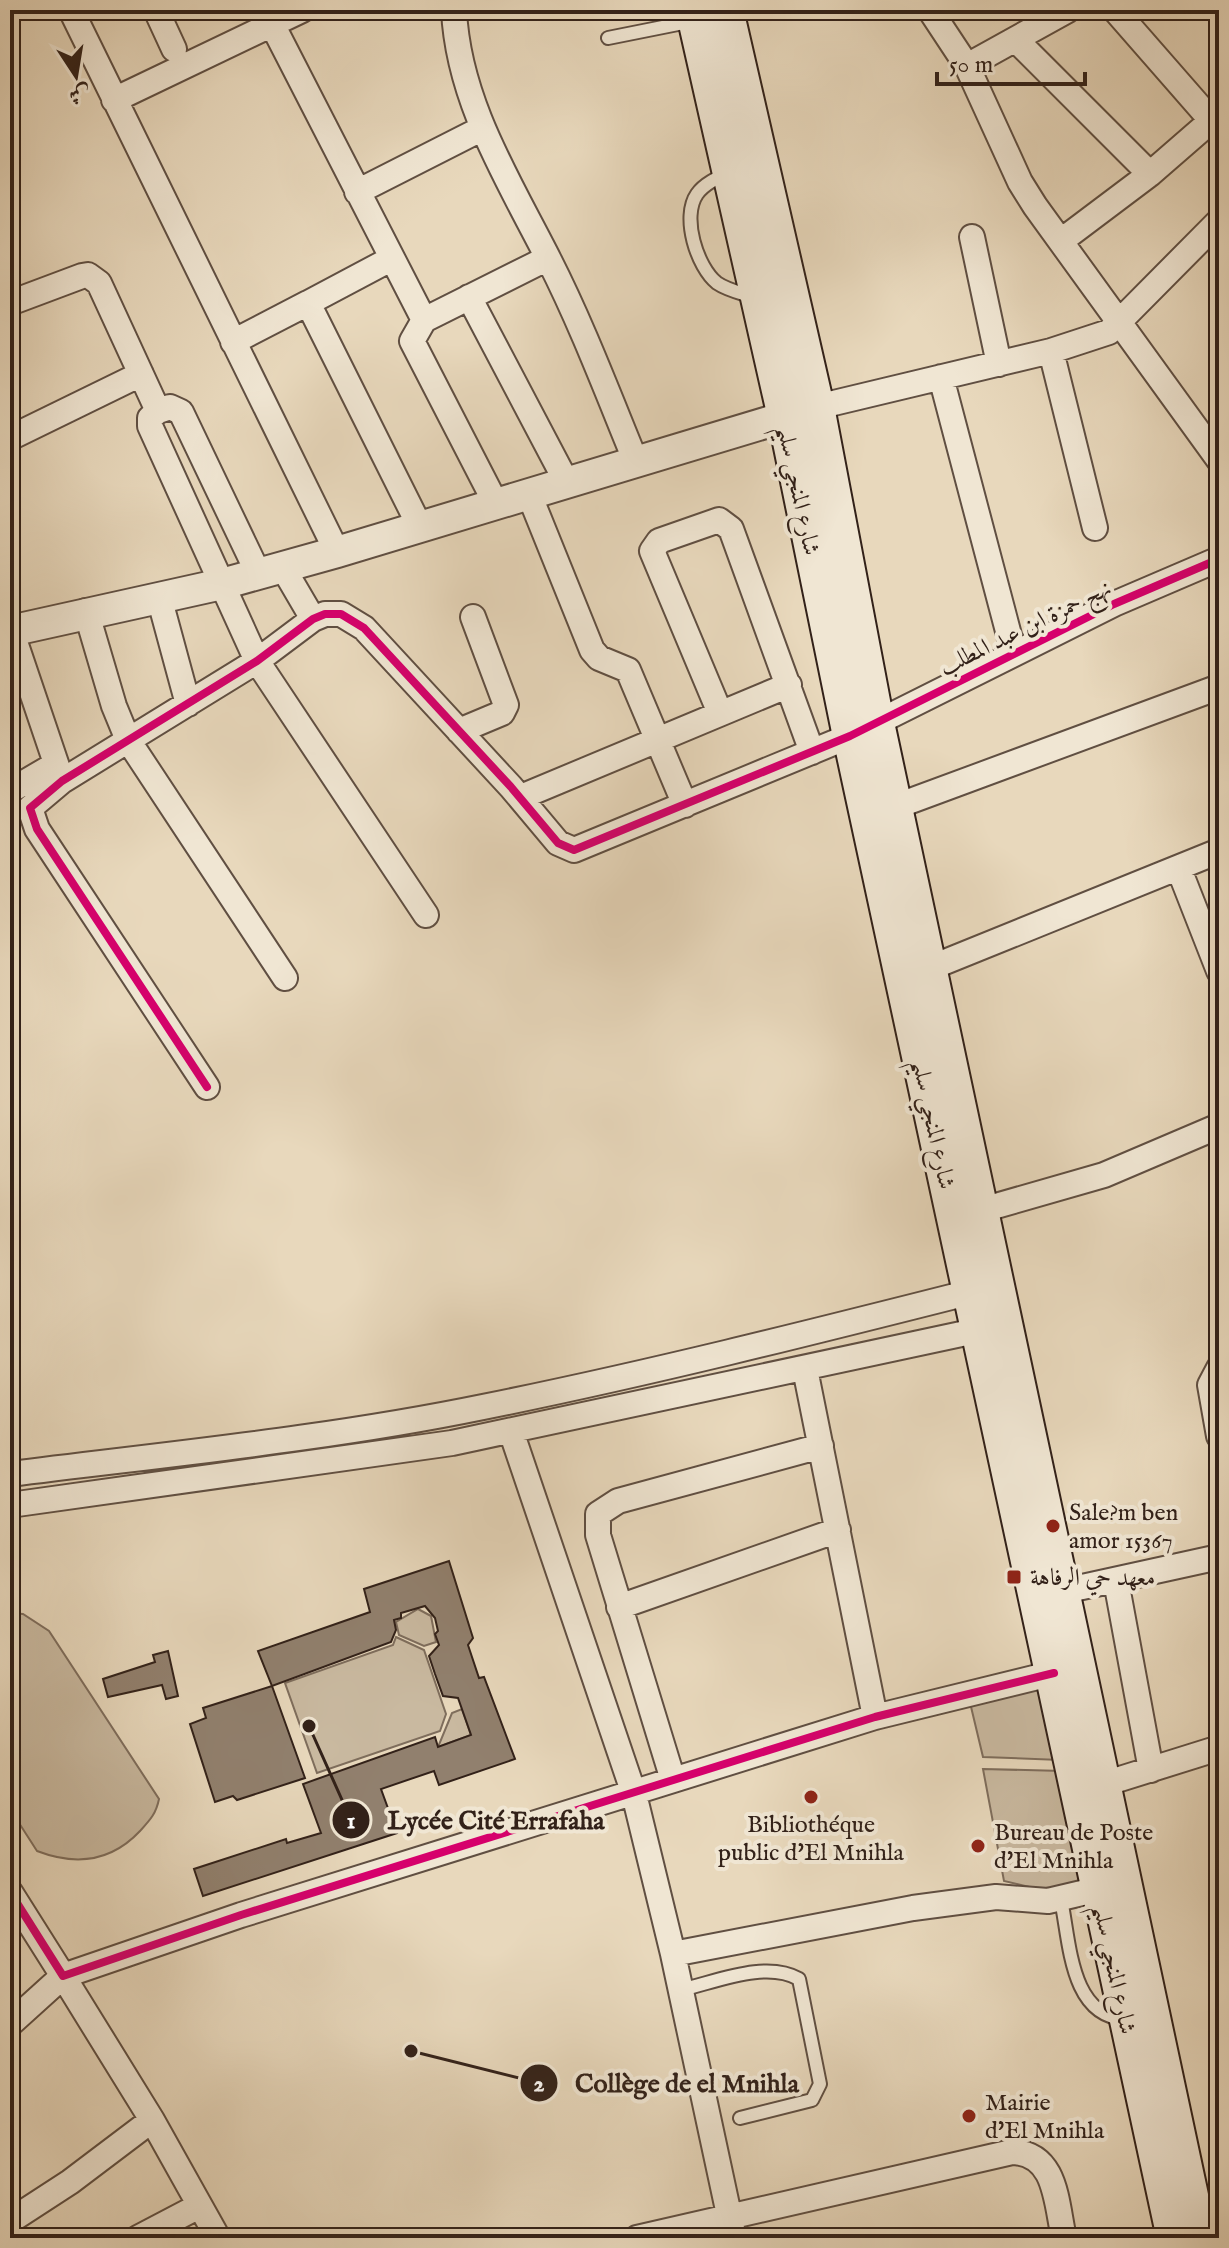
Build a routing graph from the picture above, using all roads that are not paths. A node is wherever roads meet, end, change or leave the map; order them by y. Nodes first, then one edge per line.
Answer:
1 (71, 10) edge
2 (156, 10) edge
3 (302, 10) edge
4 (454, 10) edge
5 (930, 10) edge
6 (1068, 10) edge
7 (1115, 10) edge
8 (705, 13) edge
9 (272, 24) junction
10 (608, 38) dead end
11 (1016, 40) junction
12 (174, 49) dead end
13 (967, 66) junction
14 (114, 100) junction
15 (1216, 121) edge
16 (483, 128) junction
17 (731, 171) junction
18 (1150, 174) junction
19 (357, 192) junction
20 (1214, 235) edge
21 (972, 237) dead end
22 (1061, 241) junction
23 (548, 258) junction
24 (391, 259) junction
25 (469, 297) junction
26 (758, 299) junction
27 (10, 303) edge
28 (308, 303) junction
29 (424, 320) junction
30 (1120, 324) junction
31 (233, 342) junction
32 (1051, 351) junction
33 (999, 364) junction
34 (141, 374) junction
35 (941, 377) junction
36 (817, 407) junction
37 (158, 411) junction
38 (785, 417) junction
39 (11, 436) edge
40 (1217, 453) edge
41 (636, 462) junction
42 (567, 483) junction
43 (529, 494) junction
44 (496, 504) junction
45 (420, 527) junction
46 (1095, 528) dead end
47 (337, 552) junction
48 (1219, 559) edge
49 (270, 570) junction
50 (222, 584) junction
51 (159, 597) junction
52 (86, 611) junction
53 (473, 617) dead end
54 (313, 619) junction
55 (10, 629) edge
56 (1014, 654) junction
57 (257, 661) junction
58 (789, 685) junction
59 (1219, 687) edge
60 (188, 704) junction
61 (720, 713) junction
62 (864, 729) junction
63 (459, 731) junction
64 (128, 740) junction
65 (656, 740) junction
66 (812, 752) junction
67 (59, 772) junction
68 (10, 791) edge
69 (521, 797) junction
70 (685, 805) junction
71 (897, 806) junction
72 (1219, 851) edge
73 (1179, 869) junction
74 (426, 915) dead end
75 (930, 968) junction
76 (1219, 971) edge
77 (285, 978) dead end
78 (207, 1087) dead end
79 (1219, 1126) edge
80 (982, 1210) junction
81 (971, 1292) junction
82 (980, 1330) junction
83 (1219, 1368) edge
84 (805, 1369) junction
85 (355, 1430) junction
86 (511, 1431) junction
87 (1219, 1436) edge
88 (821, 1446) junction
89 (361, 1459) junction
90 (10, 1474) edge
91 (10, 1505) edge
92 (838, 1530) junction
93 (1219, 1557) edge
94 (1116, 1581) junction
95 (1064, 1591) junction
96 (619, 1607) junction
97 (1054, 1673) junction
98 (875, 1717) junction
99 (1219, 1748) edge
100 (1151, 1770) junction
101 (673, 1780) junction
102 (1090, 1788) junction
103 (634, 1794) junction
104 (1099, 1889) junction
105 (10, 1892) edge
106 (1061, 1900) junction
107 (673, 1954) junction
108 (63, 1976) junction
109 (680, 1990) junction
110 (1125, 2019) junction
111 (10, 2024) edge
112 (740, 2118) dead end
113 (152, 2120) junction
114 (199, 2206) junction
115 (10, 2221) edge
116 (731, 2226) edge
117 (138, 2238) edge
118 (218, 2238) edge
119 (637, 2238) edge
120 (1064, 2238) edge
121 (1174, 2238) edge
122 (1200, 2238) edge

1 - 14 street
2 - 12 street
3 - 9 street
4 - 16 street
5 - 13 street
6 - 11 street
7 - 15 street
8 - 10 lane
8 - 17 main road, شارع المنجي سليم
8 - 36 main road, شارع المنجي سليم
9 - 14 street
9 - 19 street
11 - 13 street
11 - 18 street
13 - 22 street
14 - 31 street
15 - 18 street
16 - 19 street
16 - 23 street
17 - 26 main road, شارع المنجي سليم
17 - 26 lane
18 - 22 street
19 - 24 street
20 - 30 street
21 - 33 street
22 - 30 street
23 - 25 street
23 - 41 street
24 - 28 street
24 - 29 street
25 - 29 street
25 - 42 street
26 - 38 main road, شارع المنجي سليم
27 - 34 street
28 - 31 street
28 - 45 street
29 - 44 street
30 - 32 street
30 - 40 street
31 - 47 street
32 - 33 street
32 - 46 street
33 - 35 street
34 - 37 street
34 - 39 street
35 - 36 street
35 - 56 street
36 - 62 main road, شارع المنجي سليم
37 - 49 street
37 - 50 street
38 - 41 street
38 - 62 main road, شارع المنجي سليم
41 - 42 street
42 - 43 street
43 - 44 street
43 - 65 street
44 - 45 street
45 - 47 street
47 - 49 street
48 - 56 street, نهج حمزة ابن عبد المطلب
49 - 50 street
49 - 54 street
50 - 51 street
50 - 57 street
51 - 52 street
51 - 60 street
52 - 55 street
52 - 64 street
53 - 63 street
54 - 57 street
54 - 63 street, نهج حمزة ابن عبد المطلب
55 - 67 street
56 - 62 street, نهج حمزة ابن عبد المطلب
57 - 60 street
57 - 74 street
58 - 61 street
58 - 61 street
58 - 66 street
59 - 71 street
60 - 64 street
61 - 65 street
62 - 66 street, نهج حمزة ابن عبد المطلب
62 - 71 main road, شارع المنجي سليم
62 - 81 main road, شارع المنجي سليم
63 - 69 street, نهج حمزة ابن عبد المطلب
64 - 67 street
64 - 77 street
65 - 69 street
65 - 70 street
66 - 70 street, نهج حمزة ابن عبد المطلب
67 - 68 street
67 - 78 street
69 - 70 street, نهج حمزة ابن عبد المطلب
71 - 75 main road, شارع المنجي سليم
72 - 73 street
73 - 75 street
73 - 76 street
75 - 80 main road, شارع المنجي سليم
79 - 80 street
80 - 95 main road, شارع المنجي سليم
81 - 82 main road, شارع المنجي سليم
81 - 85 street
82 - 84 street
82 - 97 main road, شارع المنجي سليم
83 - 87 street
84 - 86 street
84 - 88 street
85 - 89 street
85 - 90 street
86 - 89 street
86 - 103 street
88 - 92 street
88 - 96 street
89 - 91 street
92 - 96 street
92 - 98 street
93 - 94 street
94 - 95 street
94 - 100 street
95 - 102 main road, شارع المنجي سليم
96 - 101 street
97 - 98 street
97 - 102 main road, شارع المنجي سليم
98 - 101 street
99 - 100 street
100 - 102 street
101 - 103 street
102 - 104 main road, شارع المنجي سليم
102 - 122 main road, شارع المنجي سليم
103 - 107 street
103 - 108 street
104 - 106 street
104 - 110 main road, شارع المنجي سليم
105 - 108 street
106 - 107 street
106 - 110 lane
107 - 109 street
108 - 111 street
108 - 113 street
109 - 112 lane
109 - 116 street
110 - 121 main road, شارع المنجي سليم
113 - 114 street
113 - 115 street
114 - 117 street
114 - 118 street
116 - 119 street
116 - 120 street

